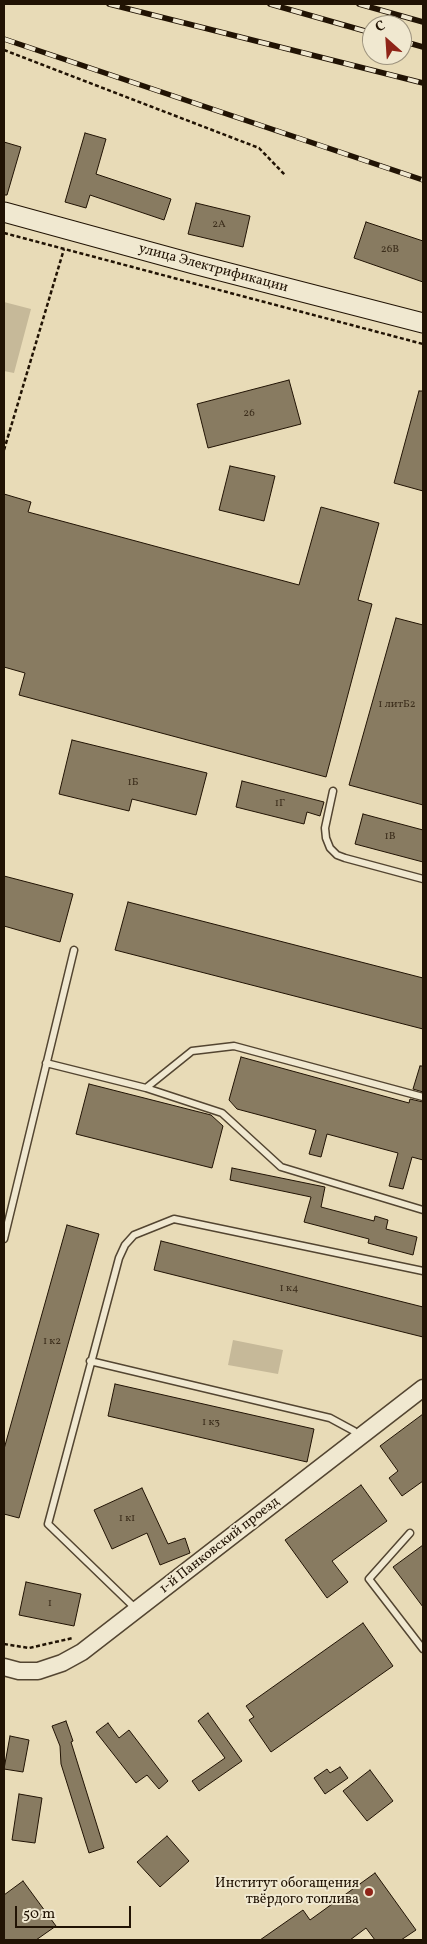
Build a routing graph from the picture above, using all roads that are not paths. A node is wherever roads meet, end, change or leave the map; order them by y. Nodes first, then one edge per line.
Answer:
1 (4, 212) edge
2 (423, 323) edge
3 (333, 791) dead end
4 (423, 880) edge
5 (74, 950) dead end
6 (46, 1064) junction
7 (146, 1088) junction
8 (423, 1097) edge
9 (423, 1210) edge
10 (4, 1238) edge
11 (423, 1271) edge
12 (90, 1361) junction
13 (423, 1388) edge
14 (360, 1437) junction
15 (410, 1533) dead end
16 (136, 1610) junction
17 (423, 1649) edge
18 (4, 1666) edge

1 - 2 main road, улица Электрификации
3 - 4 lane
5 - 6 lane
6 - 7 lane
6 - 10 lane
7 - 8 lane
7 - 9 lane
11 - 12 lane
12 - 14 lane
12 - 16 lane
13 - 14 street, 1-й Панковский проезд
14 - 16 street, 1-й Панковский проезд
15 - 17 lane
16 - 18 street, 1-й Панковский проезд

